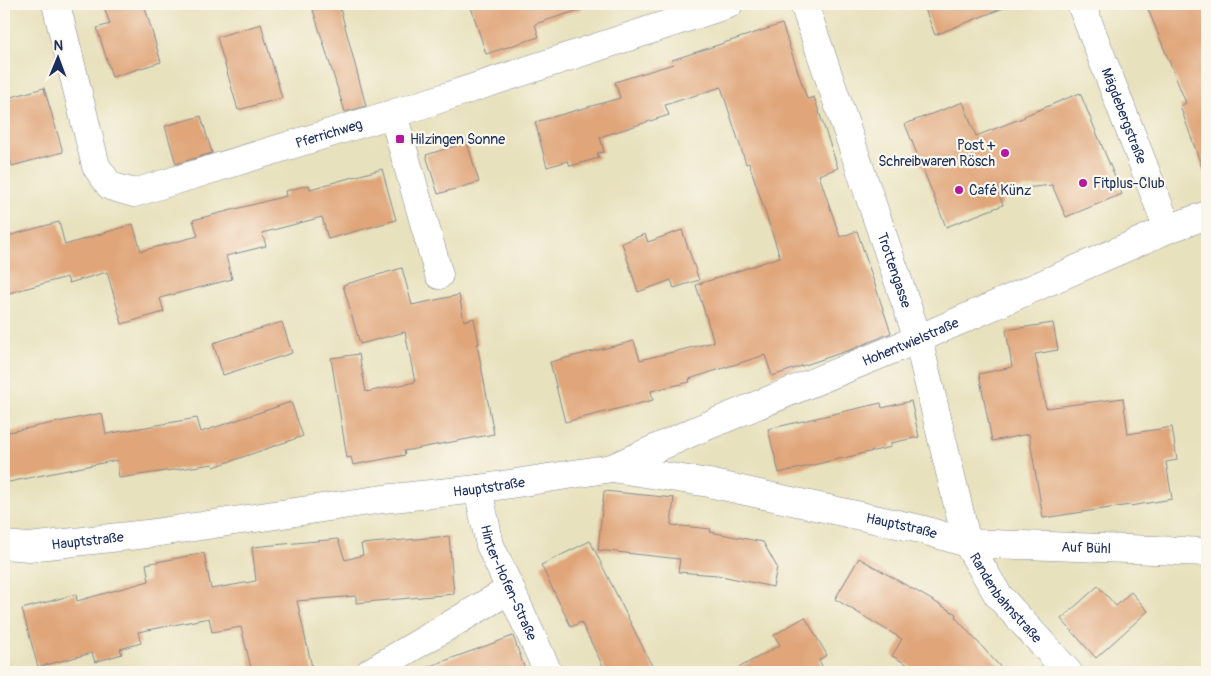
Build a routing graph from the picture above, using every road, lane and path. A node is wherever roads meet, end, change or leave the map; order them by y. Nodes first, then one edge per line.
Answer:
1 (56, 4) edge
2 (729, 4) edge
3 (804, 4) edge
4 (1081, 4) edge
5 (393, 114) junction
6 (1207, 215) edge
7 (1168, 229) junction
8 (439, 275) dead end
9 (918, 339) junction
10 (612, 468) junction
11 (478, 489) junction
12 (967, 543) junction
13 (4, 545) edge
14 (1207, 552) edge
15 (511, 589) junction
16 (370, 672) edge
17 (548, 672) edge
18 (1068, 672) edge

1 - 5 street, Pferrichweg
2 - 5 street, Pferrichweg
3 - 9 street, Trottengasse
4 - 7 street, Mägdebergstraße
5 - 8 street
6 - 7 street, Hohentwielstraße
7 - 9 street, Hohentwielstraße
9 - 10 street, Hohentwielstraße
9 - 12 street, Trottengasse
10 - 11 street, Hauptstraße
10 - 12 street, Hauptstraße
11 - 13 street, Hauptstraße
11 - 15 street, Hinter-Hofen-Straße
12 - 14 street, Auf Bühl
12 - 18 street, Randenbahnstraße
15 - 16 street
15 - 17 street, Hinter-Hofen-Straße

